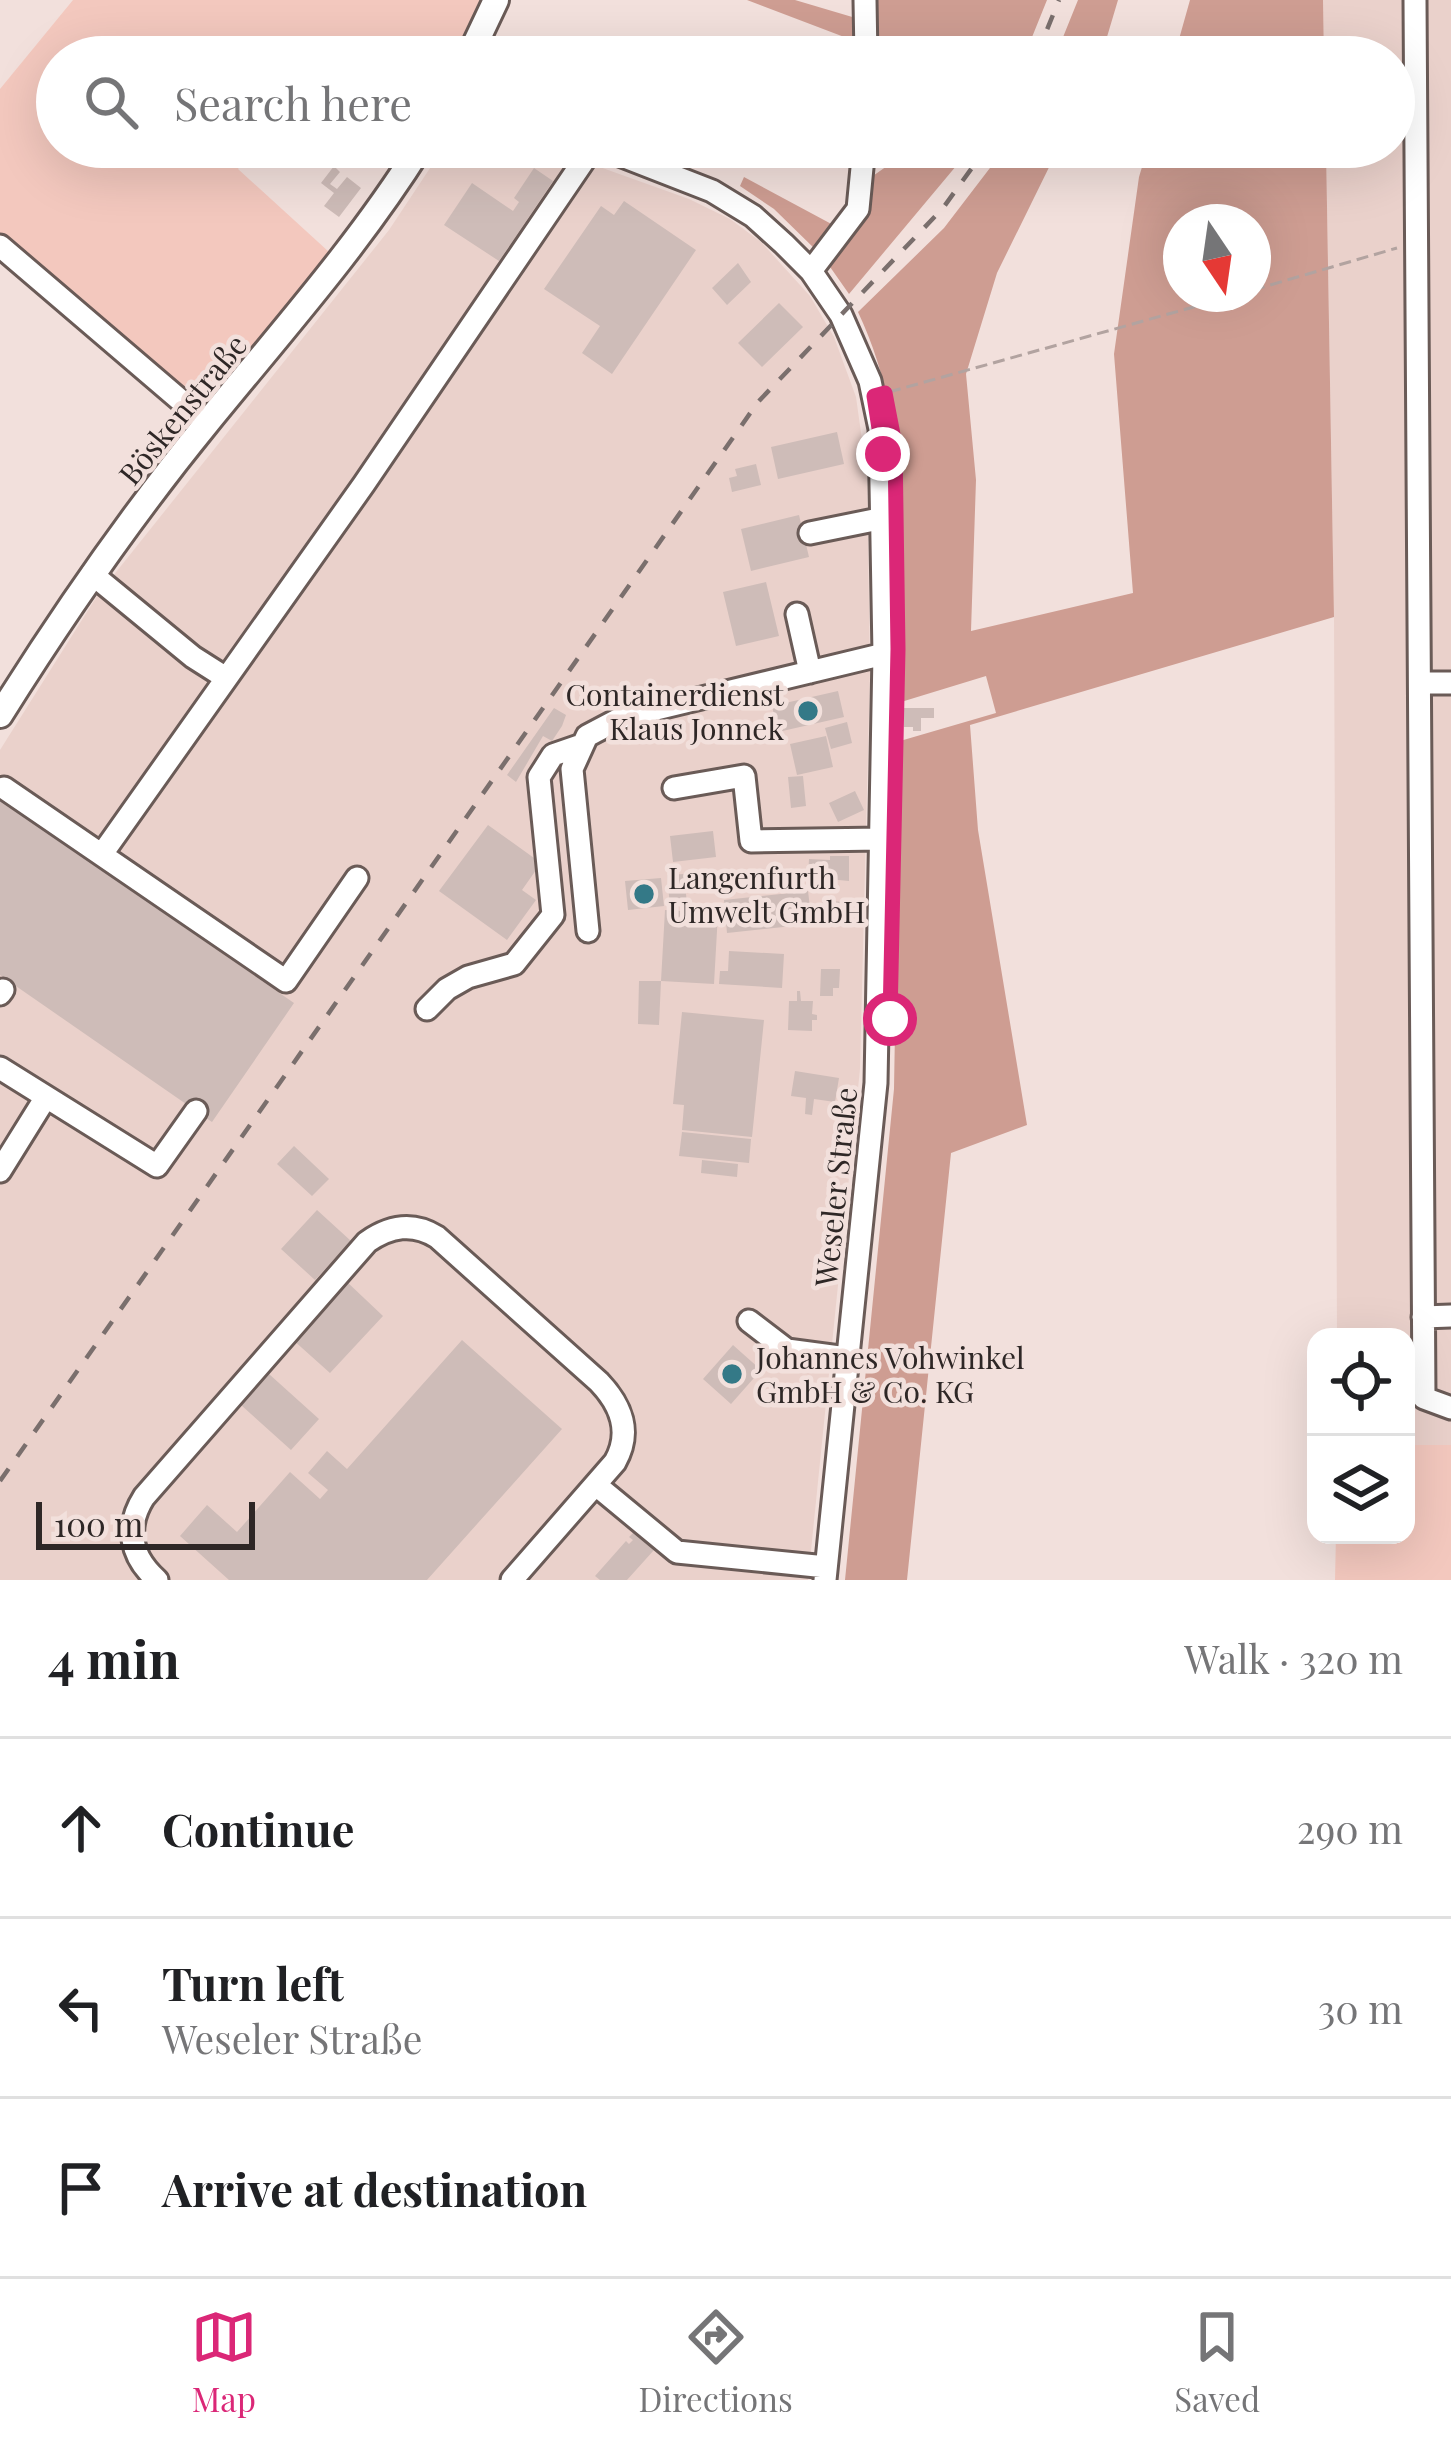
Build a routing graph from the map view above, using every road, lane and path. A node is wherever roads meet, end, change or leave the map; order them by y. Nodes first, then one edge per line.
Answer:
1 (496, 0) edge
2 (865, 0) edge
3 (1415, 0) edge
4 (480, 36) edge
5 (866, 36) edge
6 (406, 168) edge
7 (580, 168) edge
8 (642, 168) edge
9 (863, 168) edge
10 (1416, 242) junction
11 (0, 246) edge
12 (811, 271) junction
13 (1271, 285) edge
14 (1174, 312) edge
15 (884, 391) dead end
16 (207, 424) junction
17 (884, 518) junction
18 (810, 532) dead end
19 (92, 574) junction
20 (797, 614) dead end
21 (884, 654) junction
22 (810, 672) junction
23 (226, 678) junction
24 (1420, 683) junction
25 (1451, 683) edge
26 (0, 715) edge
27 (579, 746) junction
28 (4, 788) dead end
29 (674, 788) dead end
30 (881, 839) junction
31 (102, 854) junction
32 (357, 878) dead end
33 (588, 931) dead end
34 (428, 1010) dead end
35 (0, 1068) edge
36 (46, 1097) junction
37 (196, 1111) dead end
38 (0, 1171) edge
39 (1451, 1316) edge
40 (1423, 1317) junction
41 (749, 1321) dead end
42 (847, 1358) junction
43 (1451, 1408) edge
44 (596, 1485) junction
45 (826, 1574) edge
46 (157, 1580) edge
47 (512, 1580) edge

1 - 4 main road
2 - 5 street
3 - 10 street
6 - 16 main road, Böskenstraße
7 - 23 street
8 - 12 street, Weseler Straße
9 - 12 street
10 - 13 path
10 - 24 street
11 - 16 street
12 - 17 street, Weseler Straße
14 - 15 path
16 - 19 main road, Böskenstraße
17 - 18 street
17 - 21 street, Weseler Straße
19 - 23 street
19 - 26 main road, Böskenstraße
20 - 22 street
21 - 22 street
21 - 30 street, Weseler Straße
22 - 27 street
23 - 31 street
24 - 25 street
24 - 40 street
27 - 33 street
27 - 34 street
28 - 31 street
29 - 30 street
30 - 42 street, Weseler Straße
31 - 32 street
35 - 36 street
36 - 37 street
36 - 38 street
39 - 40 street
40 - 43 street
41 - 42 street
42 - 45 street, Weseler Straße
44 - 45 street
44 - 46 street
44 - 47 street

